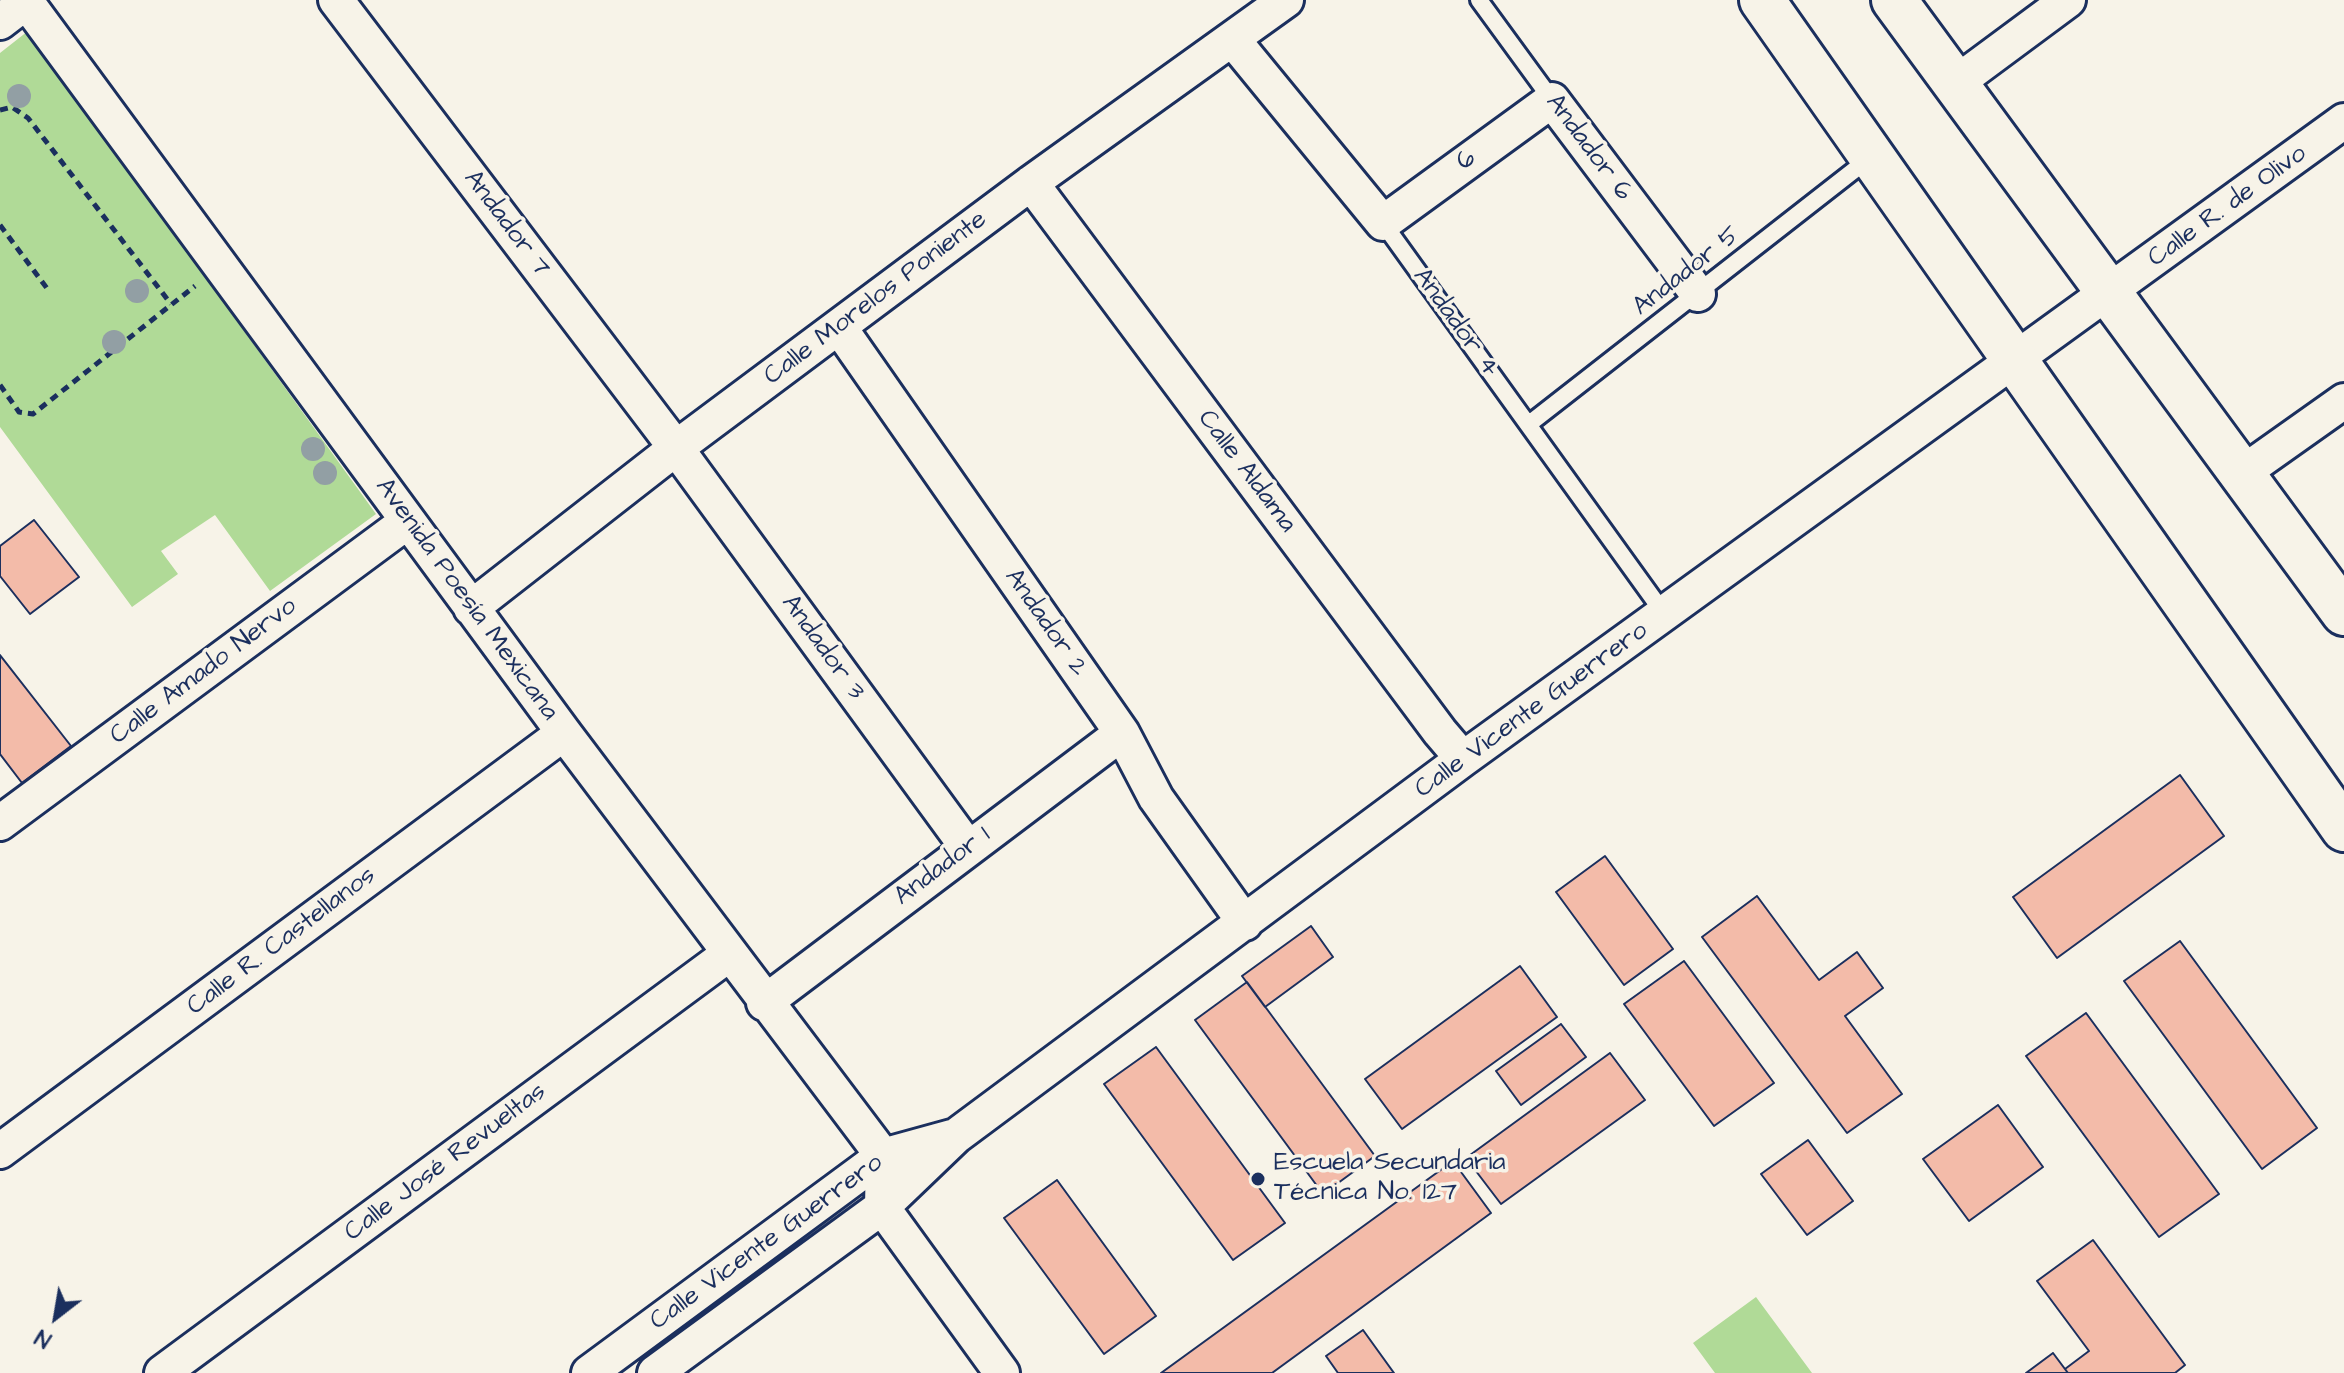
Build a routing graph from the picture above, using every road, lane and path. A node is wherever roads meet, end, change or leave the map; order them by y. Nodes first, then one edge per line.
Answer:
1 (336, 0) edge
2 (1286, 0) edge
3 (1479, 0) edge
4 (1762, 0) edge
5 (1894, 0) edge
6 (2068, 0) edge
7 (17, 8) edge
8 (1245, 20) edge
9 (1956, 83) junction
10 (1552, 100) junction
11 (0, 110) edge
12 (2344, 121) edge
13 (1872, 156) junction
14 (1031, 183) junction
15 (1383, 223) junction
16 (0, 225) edge
17 (49, 291) dead end
18 (2111, 293) junction
19 (1698, 294) junction
20 (839, 327) junction
21 (2015, 356) junction
22 (0, 385) edge
23 (2344, 401) edge
24 (1529, 424) junction
25 (676, 448) junction
26 (2241, 474) junction
27 (408, 521) junction
28 (471, 608) junction
29 (2344, 613) edge
30 (1665, 615) junction
31 (564, 733) junction
32 (1122, 733) junction
33 (1463, 759) junction
34 (0, 823) edge
35 (2344, 829) edge
36 (968, 848) junction
37 (1245, 923) junction
38 (729, 954) junction
39 (764, 1003) junction
40 (956, 1136) junction
41 (0, 1151) edge
42 (883, 1156) junction
43 (882, 1207) junction
44 (162, 1373) edge
45 (589, 1373) edge
46 (655, 1373) edge
47 (1002, 1373) edge

1 - 25 street, Andador 7
2 - 8 street, Calle Morelos Poniente
3 - 10 lane, Andador 6
4 - 13 street
5 - 9 street
6 - 9 street
7 - 27 street, Avenida Poesía Mexicana
8 - 14 street, Calle Morelos Poniente
8 - 15 street, Andador 4
9 - 18 street
10 - 15 street, 6
10 - 19 street, Andador 6
11 - 22 path
12 - 18 street, Calle R. de Olivo
13 - 19 lane, Andador 5
13 - 21 street
14 - 20 street, Calle Morelos Poniente
14 - 33 street, Calle Aldama
15 - 24 lane, Andador 4
16 - 17 path
18 - 21 street, Calle Vicente Guerrero
18 - 26 street
19 - 24 lane, Andador 5
20 - 25 street, Calle Morelos Poniente
20 - 32 street, Andador 2
21 - 30 street, Calle Vicente Guerrero
21 - 35 street
23 - 26 street
24 - 30 lane, Andador 4
25 - 28 street, Calle Morelos Poniente
25 - 36 street, Andador 3
26 - 29 street
27 - 28 street, Avenida Poesía Mexicana
27 - 34 street, Calle Amado Nervo
28 - 31 street, Avenida Poesía Mexicana
30 - 33 street, Calle Vicente Guerrero
31 - 38 street, Avenida Poesía Mexicana
31 - 41 street, Calle R. Castellanos
32 - 36 street, Andador 1
32 - 37 street, Andador 2
33 - 37 street, Calle Vicente Guerrero
36 - 39 street, Andador 1
37 - 40 street, Calle Vicente Guerrero
38 - 39 street, Avenida Poesía Mexicana
38 - 44 street, Calle José Revueltas
39 - 42 street, Avenida Poesía Mexicana
40 - 42 street, Calle Vicente Guerrero
40 - 43 street, Calle Vicente Guerrero
42 - 43 street
42 - 45 street, Calle Vicente Guerrero
43 - 46 street, Calle Vicente Guerrero
43 - 47 street

